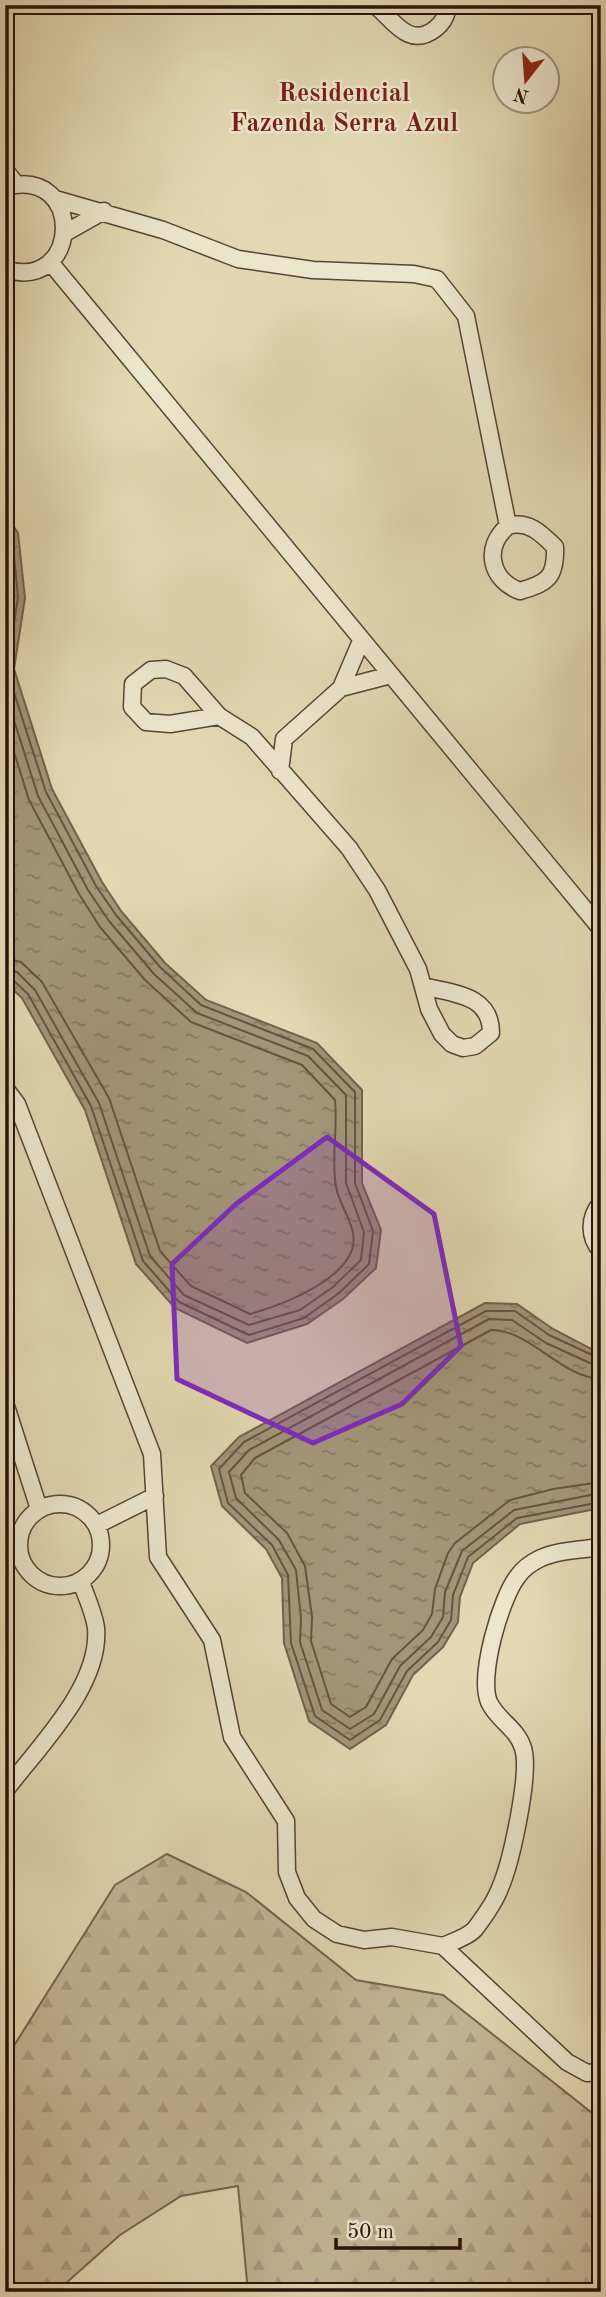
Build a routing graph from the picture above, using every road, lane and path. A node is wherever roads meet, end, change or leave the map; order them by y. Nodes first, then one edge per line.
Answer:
1 (375, 5) edge
2 (448, 5) edge
3 (5, 170) edge
4 (10, 185) edge
5 (55, 199) junction
6 (104, 211) junction
7 (65, 233) junction
8 (50, 262) junction
9 (5, 269) edge
10 (508, 527) junction
11 (361, 641) junction
12 (391, 675) junction
13 (341, 688) junction
14 (219, 716) junction
15 (252, 737) junction
16 (284, 739) junction
17 (279, 771) junction
18 (601, 929) edge
19 (423, 986) junction
20 (5, 1088) edge
21 (601, 1203) edge
22 (601, 1251) edge
23 (5, 1403) edge
24 (155, 1496) junction
25 (40, 1509) junction
26 (97, 1525) junction
27 (601, 1547) edge
28 (81, 1582) junction
29 (5, 1791) edge
30 (443, 1946) junction
31 (601, 2072) edge

1 - 2 street
3 - 4 street
4 - 5 street
5 - 6 street
5 - 7 street
6 - 7 street
6 - 10 street
7 - 8 street
8 - 9 street
8 - 11 street
10 - 10 street
11 - 12 street
11 - 13 street
12 - 13 street
12 - 18 street
13 - 16 street
14 - 14 street
14 - 15 street
15 - 16 street
15 - 17 street
16 - 17 street
17 - 19 street
19 - 19 street
20 - 24 street
21 - 22 street
23 - 25 street
24 - 26 street
24 - 30 street
25 - 26 street
25 - 28 street
26 - 28 street
27 - 30 street
28 - 29 street
30 - 31 street

